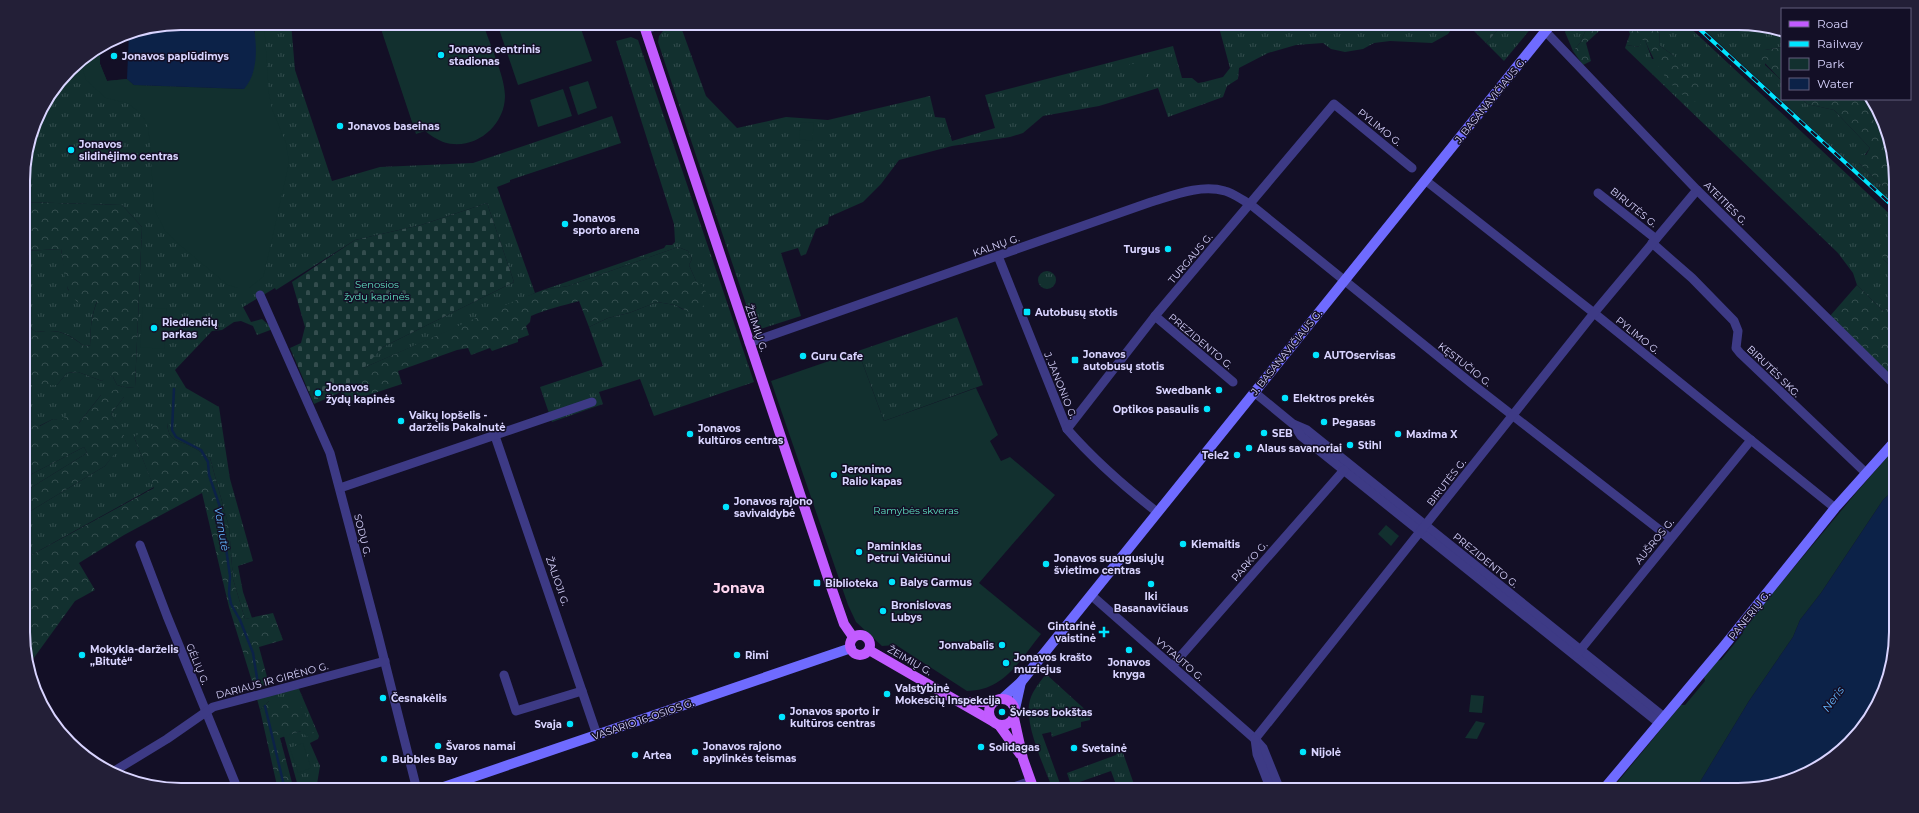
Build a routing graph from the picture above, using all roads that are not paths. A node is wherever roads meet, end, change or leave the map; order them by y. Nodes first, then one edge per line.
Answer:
1 (645, 30) edge
2 (1546, 32) joint
3 (1334, 104) joint
4 (1412, 168) dead end
5 (1425, 180) junction
6 (1697, 190) junction
7 (1598, 193) dead end
8 (1250, 204) junction
9 (1654, 241) junction
10 (998, 256) junction
11 (1344, 281) junction
12 (260, 295) dead end
13 (1594, 313) junction
14 (1155, 316) junction
15 (749, 343) junction
16 (1889, 379) edge
17 (1233, 382) dead end
18 (1254, 392) junction
19 (592, 402) dead end
20 (1513, 416) junction
21 (1293, 424) junction
22 (1066, 429) junction
23 (495, 436) junction
24 (1751, 440) junction
25 (1889, 448) edge
26 (1344, 470) junction
27 (1866, 473) junction
28 (340, 488) junction
29 (1835, 508) junction
30 (1158, 512) junction
31 (1423, 529) junction
32 (1670, 538) junction
33 (140, 546) dead end
34 (1091, 596) junction
35 (853, 637) junction
36 (851, 648) junction
37 (869, 650) junction
38 (1577, 653) junction
39 (385, 661) junction
40 (1172, 666) junction
41 (504, 675) dead end
42 (1021, 682) junction
43 (582, 691) junction
44 (998, 701) junction
45 (959, 702) junction
46 (206, 712) junction
47 (1014, 714) junction
48 (1662, 720) junction
49 (995, 723) junction
50 (597, 735) junction
51 (1255, 739) junction
52 (1023, 759) junction
53 (118, 769) edge
54 (235, 783) edge
55 (415, 783) edge
56 (456, 783) edge
57 (1031, 783) edge
58 (1267, 783) edge
59 (1277, 783) edge
60 (1610, 783) edge

1 - 15 main road, ŽEIMIŲ G.
2 - 5 main road, J. BASANAVIČIAUS G.
2 - 6 street, ATEITIES G.
3 - 4 street, PYLIMO G.
3 - 8 street, TURGAUS G.
5 - 11 main road, J. BASANAVIČIAUS G.
5 - 13 street, PYLIMO G.
6 - 9 street, BIRUTĖS G.
6 - 16 street, ATEITIES G.
7 - 9 street, BIRUTĖS G.
8 - 10 street, KALNŲ G.
8 - 11 street, KĘSTUČIO G.
8 - 14 street, TURGAUS G.
9 - 13 street, BIRUTĖS G.
9 - 27 street, BIRUTĖS SKG.
10 - 15 street, KALNŲ G.
10 - 22 street, J. JANONIO G.
11 - 18 main road, J. BASANAVIČIAUS G.
11 - 20 street, KĘSTUČIO G.
12 - 28 street, SODŲ G.
13 - 20 street, BIRUTĖS G.
13 - 24 street, PYLIMO G.
14 - 17 street, PREZIDENTO G.
14 - 22 street, TURGAUS G.
15 - 35 main road, ŽEIMIŲ G.
18 - 21 street, PREZIDENTO G.
18 - 30 main road, J. BASANAVIČIAUS G.
19 - 23 street
20 - 31 street, BIRUTĖS G.
20 - 32 street, KĘSTUČIO G.
21 - 26 street, PREZIDENTO G.
21 - 31 street, PREZIDENTO G.
22 - 30 street, J. JANONIO G.
23 - 28 street
23 - 43 street, ŽALIOJI G.
24 - 29 street, PYLIMO G.
24 - 32 street, AUŠROS G.
25 - 27 main road, PANERIŲ G.
26 - 31 street, PREZIDENTO G.
26 - 40 street, PARKO G.
27 - 29 main road, PANERIŲ G.
28 - 39 street, SODŲ G.
29 - 48 main road, PANERIŲ G.
30 - 34 main road, J. BASANAVIČIAUS G.
31 - 38 street, PREZIDENTO G.
31 - 51 street, BIRUTĖS G.
32 - 38 street, AUŠROS G.
33 - 46 street, GĖLIŲ G.
34 - 40 street, VYTAUTO G.
34 - 42 main road, J. BASANAVIČIAUS G.
35 - 36 main road
35 - 37 main road
36 - 37 main road
36 - 50 main road, VASARIO 16-OSIOS G.
37 - 45 main road, ŽEIMIŲ G.
38 - 48 street, PREZIDENTO G.
39 - 46 street, DARIAUS IR GIRĖNO G.
39 - 55 street, SODŲ G.
40 - 51 street, VYTAUTO G.
41 - 43 street
42 - 44 main road, J. BASANAVIČIAUS G.
42 - 47 main road, J. BASANAVIČIAUS G.
43 - 50 street, ŽALIOJI G.
44 - 45 main road
44 - 47 main road
44 - 49 main road
45 - 49 main road, ŽEIMIŲ G.
46 - 53 street, DARIAUS IR GIRĖNO G.
46 - 54 street, GĖLIŲ G.
47 - 49 main road
47 - 52 main road
48 - 60 main road, PANERIŲ G.
49 - 52 main road
50 - 56 main road, VASARIO 16-OSIOS G.
51 - 58 street
51 - 59 street, VYTAUTO G.
52 - 57 main road

